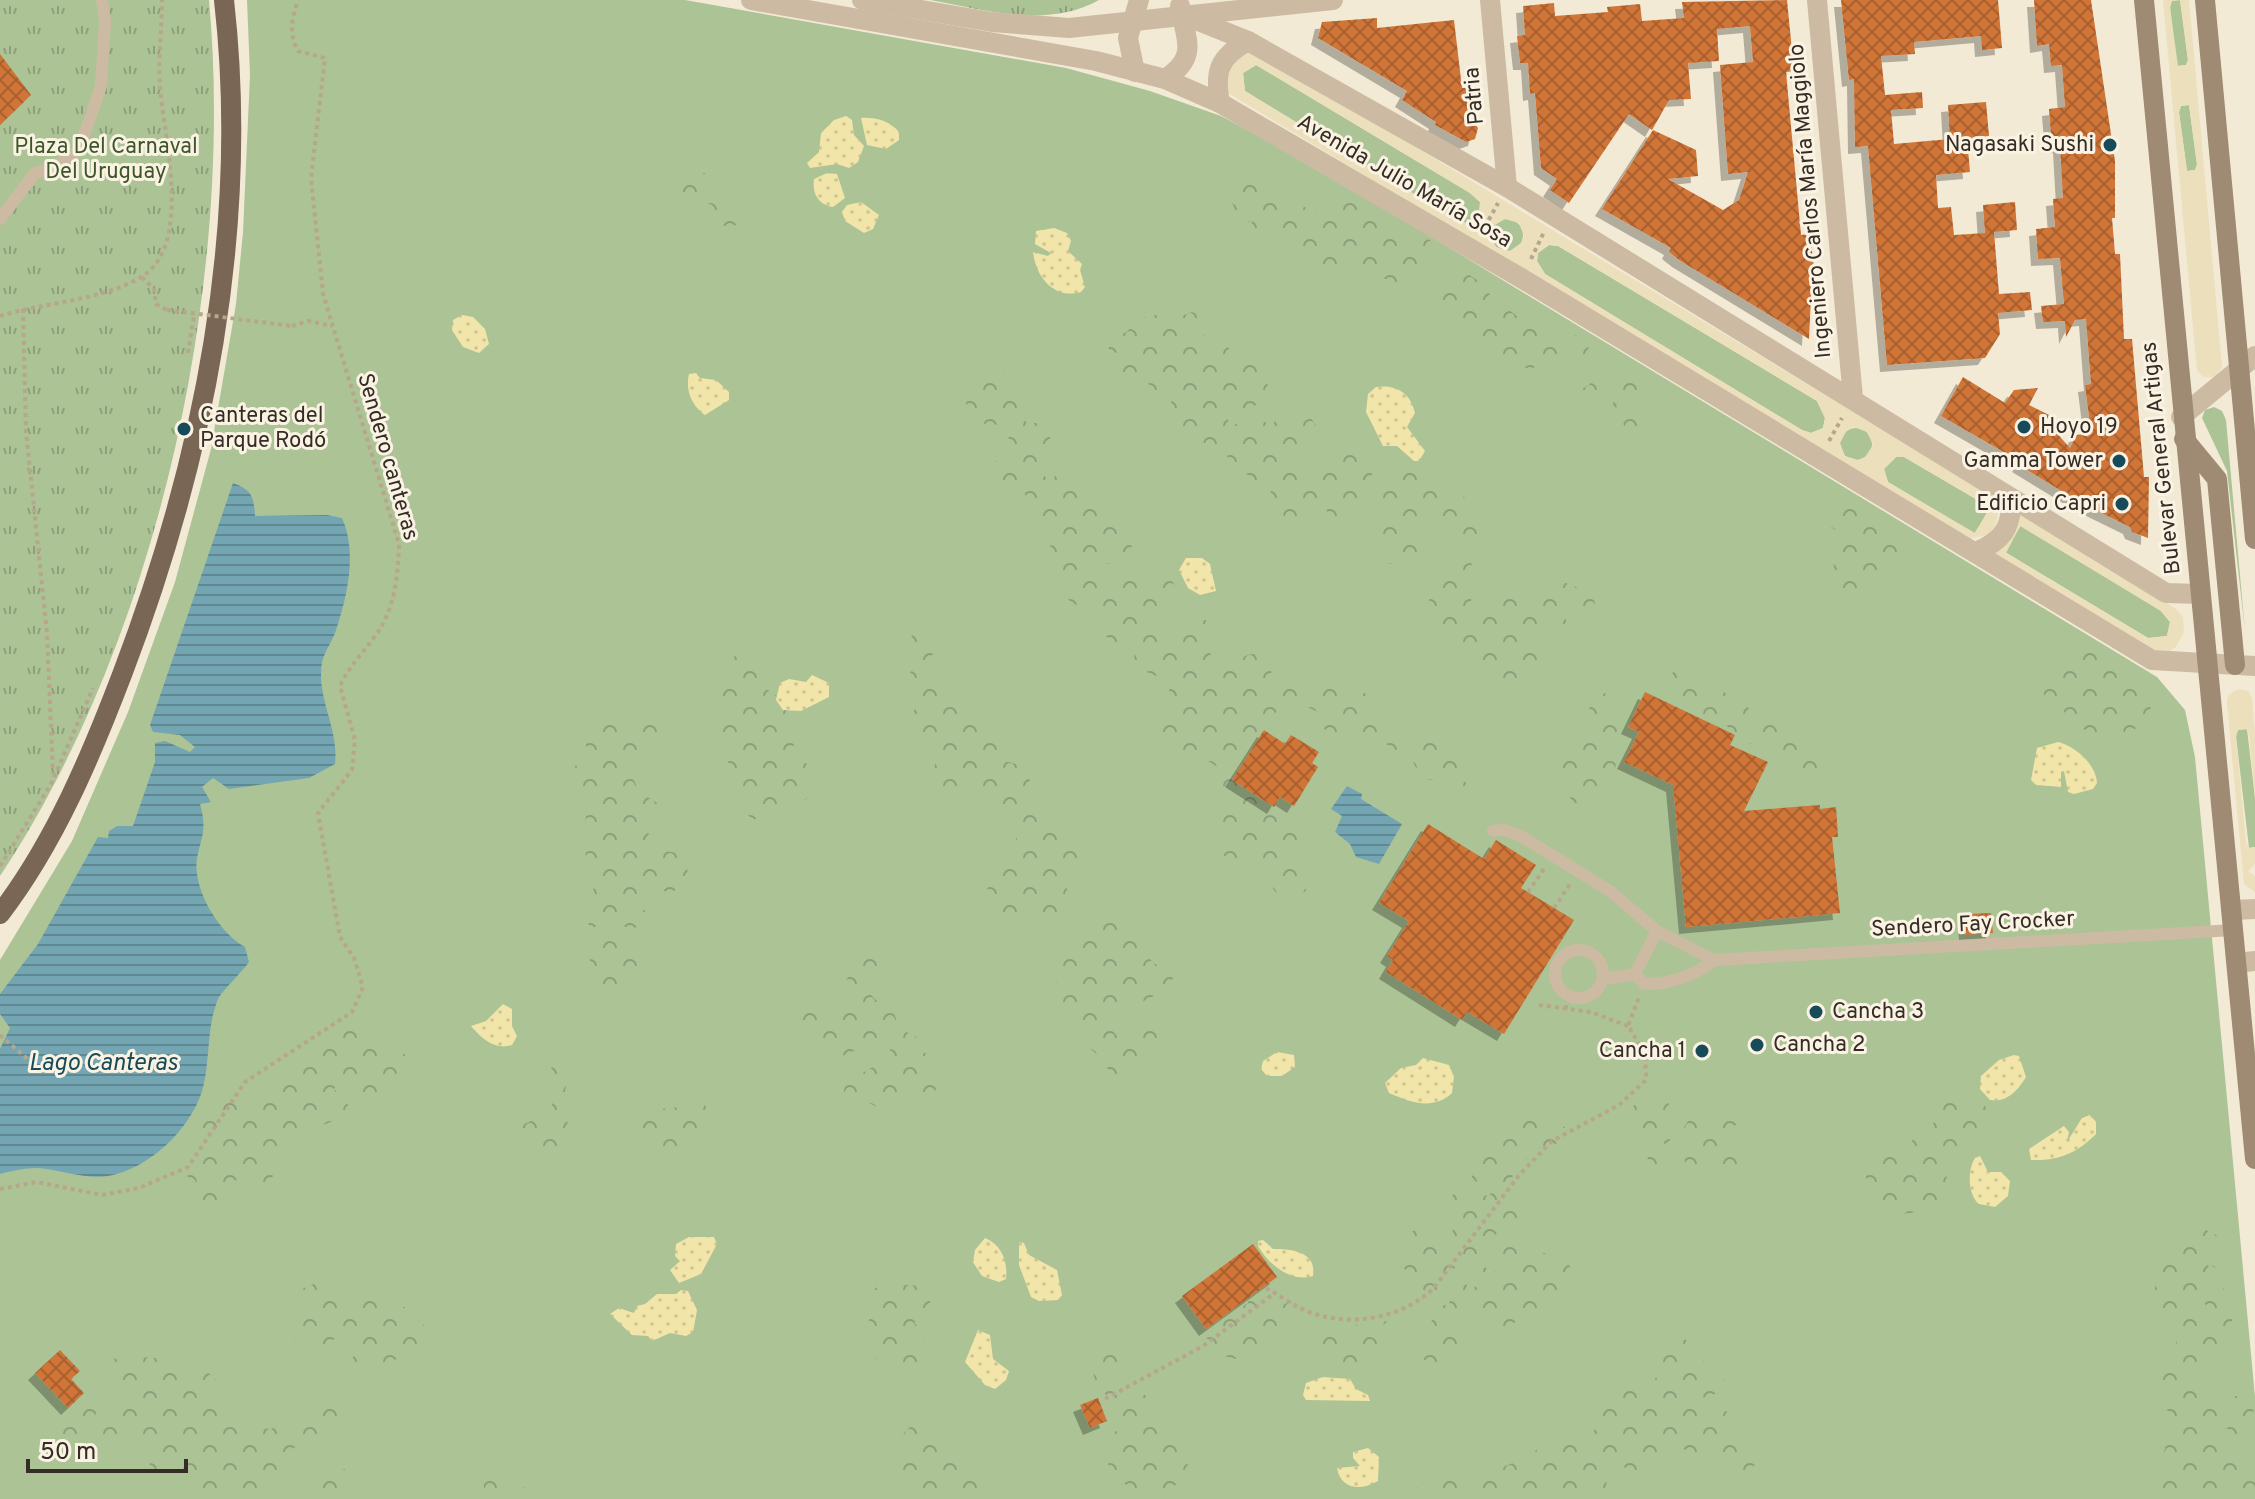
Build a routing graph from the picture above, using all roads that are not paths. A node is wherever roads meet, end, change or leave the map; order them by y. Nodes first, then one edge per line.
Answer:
1 (102, 0) edge
2 (224, 0) edge
3 (751, 0) edge
4 (862, 0) edge
5 (1139, 0) edge
6 (1333, 0) edge
7 (1490, 0) edge
8 (1817, 0) edge
9 (2144, 0) edge
10 (2205, 0) edge
11 (1180, 7) edge
12 (1130, 20) junction
13 (1248, 41) junction
14 (1135, 72) junction
15 (1165, 79) junction
16 (1220, 103) junction
17 (1507, 187) junction
18 (0, 219) edge
19 (2248, 361) edge
20 (1853, 398) junction
21 (2181, 417) junction
22 (2184, 439) junction
23 (2011, 499) junction
24 (2255, 539) edge
25 (1976, 552) junction
26 (2200, 594) junction
27 (2208, 664) junction
28 (2245, 666) edge
29 (1493, 831) dead end
30 (2255, 909) edge
31 (0, 914) edge
32 (2233, 920) junction
33 (1657, 931) junction
34 (1714, 960) junction
35 (2246, 962) edge
36 (1603, 979) junction
37 (1640, 979) junction
38 (2255, 1159) edge

1 - 18 lane
2 - 31 main road
3 - 14 street, Avenida Julio María Sosa
4 - 12 street, Avenida Julio María Sosa
5 - 12 street
6 - 11 street
7 - 17 street, Patria
8 - 20 street, Ingeniero Carlos María Maggiolo
9 - 21 main road, Bulevar General Artigas
10 - 19 main road
11 - 12 street, Avenida Julio María Sosa
11 - 13 street, Avenida Julio María Sosa
11 - 15 street
12 - 14 street
13 - 16 street
13 - 17 street, Avenida Julio María Sosa
14 - 15 street, Avenida Julio María Sosa
15 - 16 street, Avenida Julio María Sosa
16 - 25 street, Avenida Julio María Sosa
17 - 20 street, Avenida Julio María Sosa
19 - 21 street
19 - 24 main road
20 - 23 street, Avenida Julio María Sosa
21 - 22 main road, Bulevar General Artigas
22 - 26 main road, Bulevar General Artigas
22 - 28 main road
23 - 25 street
23 - 26 street, Avenida Julio María Sosa
25 - 27 street, Avenida Julio María Sosa
26 - 27 main road, Bulevar General Artigas
27 - 28 street, Avenida Julio María Sosa
27 - 32 main road, Bulevar General Artigas
29 - 33 lane
30 - 32 street
32 - 34 lane, Sendero Fay Crocker
32 - 35 main road, Bulevar General Artigas
33 - 34 lane
33 - 37 lane
34 - 37 lane, Sendero Fay Crocker
35 - 38 main road, Bulevar General Artigas
36 - 36 lane
36 - 37 lane, Sendero Fay Crocker

